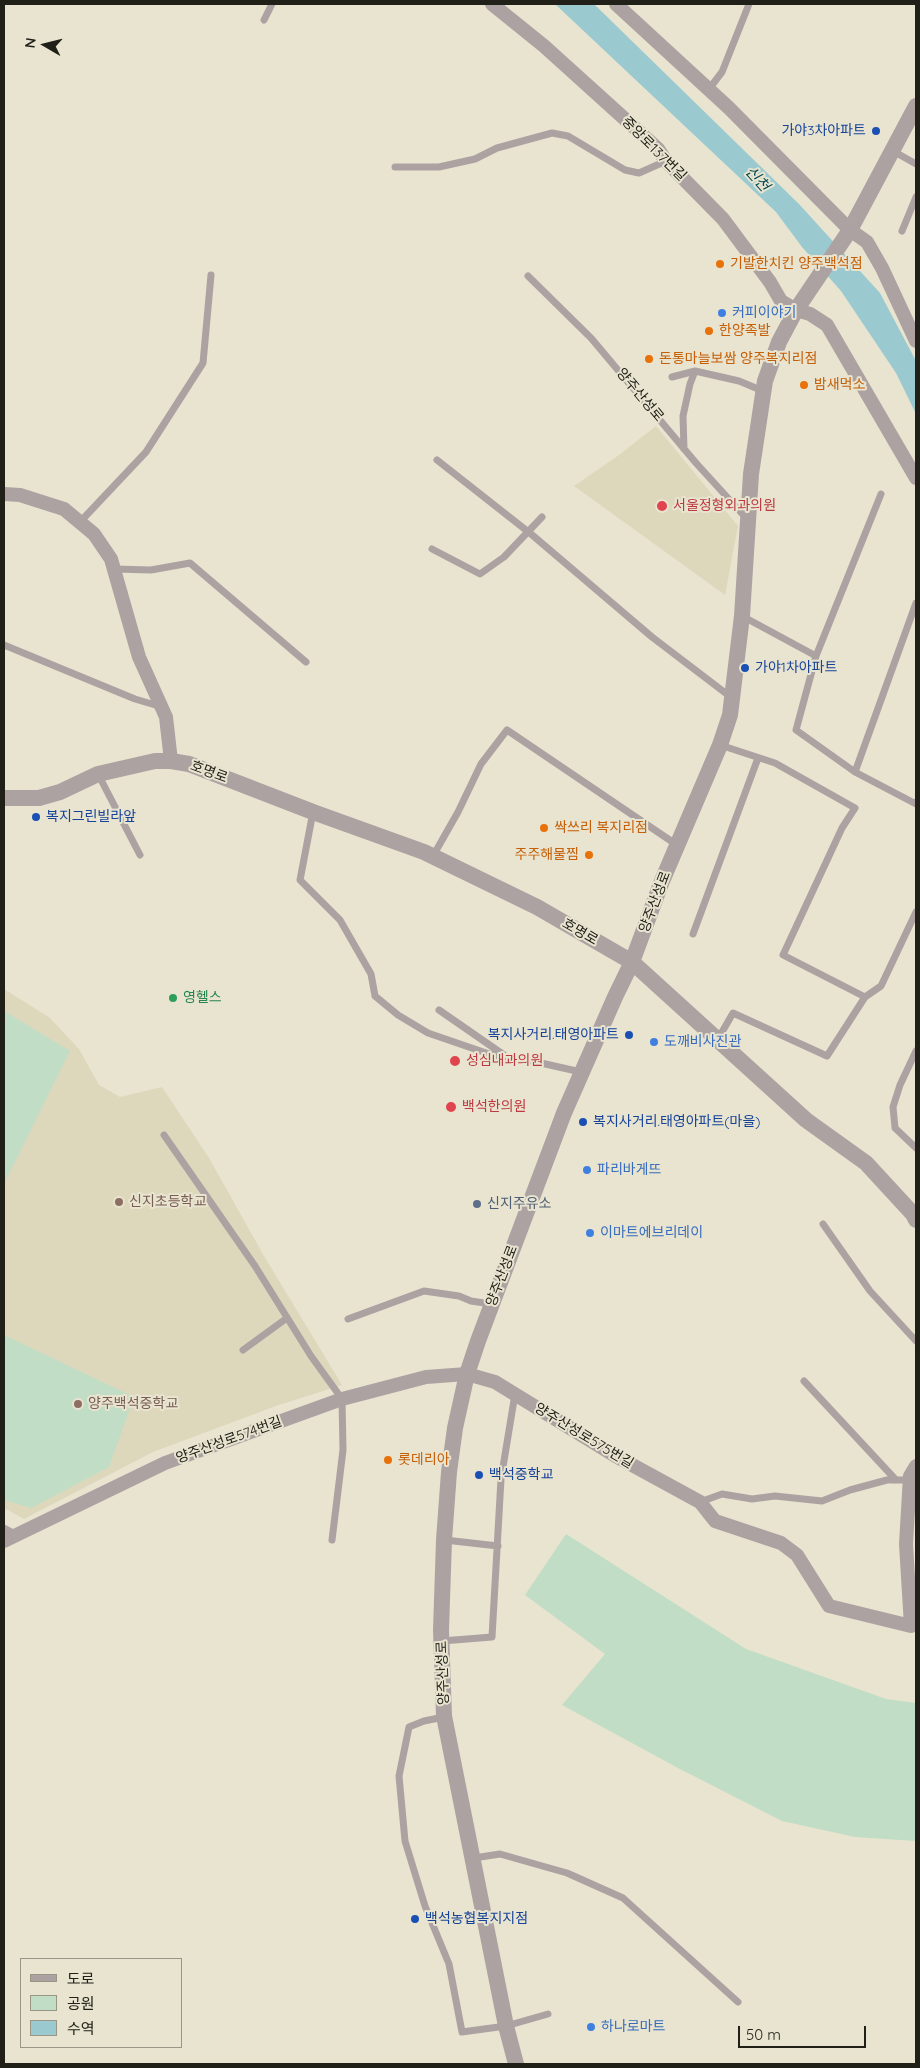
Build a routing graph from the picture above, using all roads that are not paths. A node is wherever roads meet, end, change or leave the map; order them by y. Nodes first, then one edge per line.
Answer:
1 (272, 4) edge
2 (492, 4) edge
3 (616, 4) edge
4 (749, 4) edge
5 (264, 20) dead end
6 (709, 89) junction
7 (916, 106) edge
8 (893, 151) junction
9 (666, 161) junction
10 (916, 164) edge
11 (395, 167) dead end
12 (916, 197) edge
13 (902, 231) dead end
14 (847, 234) junction
15 (211, 276) dead end
16 (528, 276) dead end
17 (801, 304) junction
18 (916, 341) edge
19 (695, 371) junction
20 (672, 376) dead end
21 (764, 392) junction
22 (684, 449) junction
23 (437, 460) dead end
24 (916, 478) edge
25 (4, 494) edge
26 (881, 494) dead end
27 (542, 517) dead end
28 (747, 519) junction
29 (80, 522) junction
30 (528, 532) junction
31 (432, 548) dead end
32 (114, 569) junction
33 (916, 603) edge
34 (742, 616) junction
35 (4, 645) edge
36 (816, 656) junction
37 (306, 662) dead end
38 (732, 698) junction
39 (162, 707) junction
40 (720, 745) junction
41 (758, 758) junction
42 (171, 761) junction
43 (855, 772) junction
44 (98, 774) junction
45 (4, 798) edge
46 (916, 802) edge
47 (313, 812) junction
48 (678, 845) junction
49 (140, 855) dead end
50 (433, 856) junction
51 (916, 912) edge
52 (693, 934) dead end
53 (632, 962) junction
54 (865, 997) junction
55 (439, 1010) dead end
56 (718, 1040) junction
57 (916, 1051) edge
58 (507, 1057) junction
59 (581, 1072) junction
60 (164, 1135) dead end
61 (916, 1148) edge
62 (915, 1214) edge
63 (823, 1224) dead end
64 (491, 1304) junction
65 (287, 1318) junction
66 (348, 1319) dead end
67 (916, 1341) edge
68 (243, 1350) dead end
69 (467, 1374) junction
70 (804, 1381) dead end
71 (515, 1394) junction
72 (342, 1399) junction
73 (916, 1466) edge
74 (903, 1480) junction
75 (700, 1502) junction
76 (8, 1534) edge
77 (332, 1540) dead end
78 (444, 1540) junction
79 (498, 1546) junction
80 (914, 1626) edge
81 (442, 1641) junction
82 (444, 1716) junction
83 (474, 1858) junction
84 (738, 2002) dead end
85 (548, 2014) dead end
86 (506, 2026) junction
87 (516, 2064) edge

1 - 5 lane
2 - 9 street, 중앙로137번길
3 - 6 street
4 - 6 lane
6 - 14 street
7 - 8 street
8 - 10 lane
8 - 14 street
9 - 11 lane
9 - 17 street, 중앙로137번길
12 - 13 lane
14 - 17 street, 양주산성로
14 - 18 street
15 - 29 lane
16 - 22 lane, 양주산성로
17 - 21 street, 양주산성로
17 - 24 street, 중앙로137번길
19 - 20 lane
19 - 21 lane
19 - 22 lane
21 - 28 street, 양주산성로
22 - 28 lane, 양주산성로
23 - 30 lane
25 - 29 street, 호명로
26 - 36 lane
27 - 30 lane
28 - 34 street, 양주산성로
29 - 32 street, 호명로
30 - 31 lane
30 - 38 lane
32 - 37 lane
32 - 39 street, 호명로
33 - 43 lane
34 - 36 lane
34 - 38 street, 양주산성로
35 - 39 lane
36 - 43 lane
38 - 40 street, 양주산성로
39 - 42 street, 호명로
40 - 41 lane
40 - 48 street, 양주산성로
41 - 52 lane
41 - 54 lane
42 - 44 street, 호명로
42 - 47 street, 호명로
43 - 46 lane
44 - 45 street, 호명로
44 - 49 lane
47 - 50 street, 호명로
47 - 58 lane
48 - 50 lane
48 - 53 street, 양주산성로
50 - 53 street, 호명로
51 - 54 lane
53 - 56 street, 호명로
53 - 59 street, 양주산성로
54 - 56 lane
55 - 58 lane
56 - 62 street, 호명로
57 - 61 lane
58 - 59 lane
59 - 64 street, 양주산성로
60 - 65 lane
63 - 67 lane
64 - 66 lane
64 - 69 street, 양주산성로
65 - 68 lane
65 - 72 lane
69 - 71 street, 양주산성로575번길
69 - 72 street, 양주산성로574번길
69 - 78 street, 양주산성로
70 - 74 lane
71 - 75 street, 양주산성로575번길
71 - 79 lane
72 - 76 street, 양주산성로574번길
72 - 77 lane
73 - 74 street, 양주산성로575번길
74 - 75 lane
74 - 80 street, 양주산성로575번길
75 - 80 street, 양주산성로575번길
78 - 79 lane
78 - 81 street, 양주산성로
79 - 81 lane
81 - 82 street, 양주산성로
82 - 83 street, 양주산성로
82 - 86 lane
83 - 84 lane
83 - 86 street, 양주산성로
85 - 86 lane
86 - 87 street, 양주산성로

